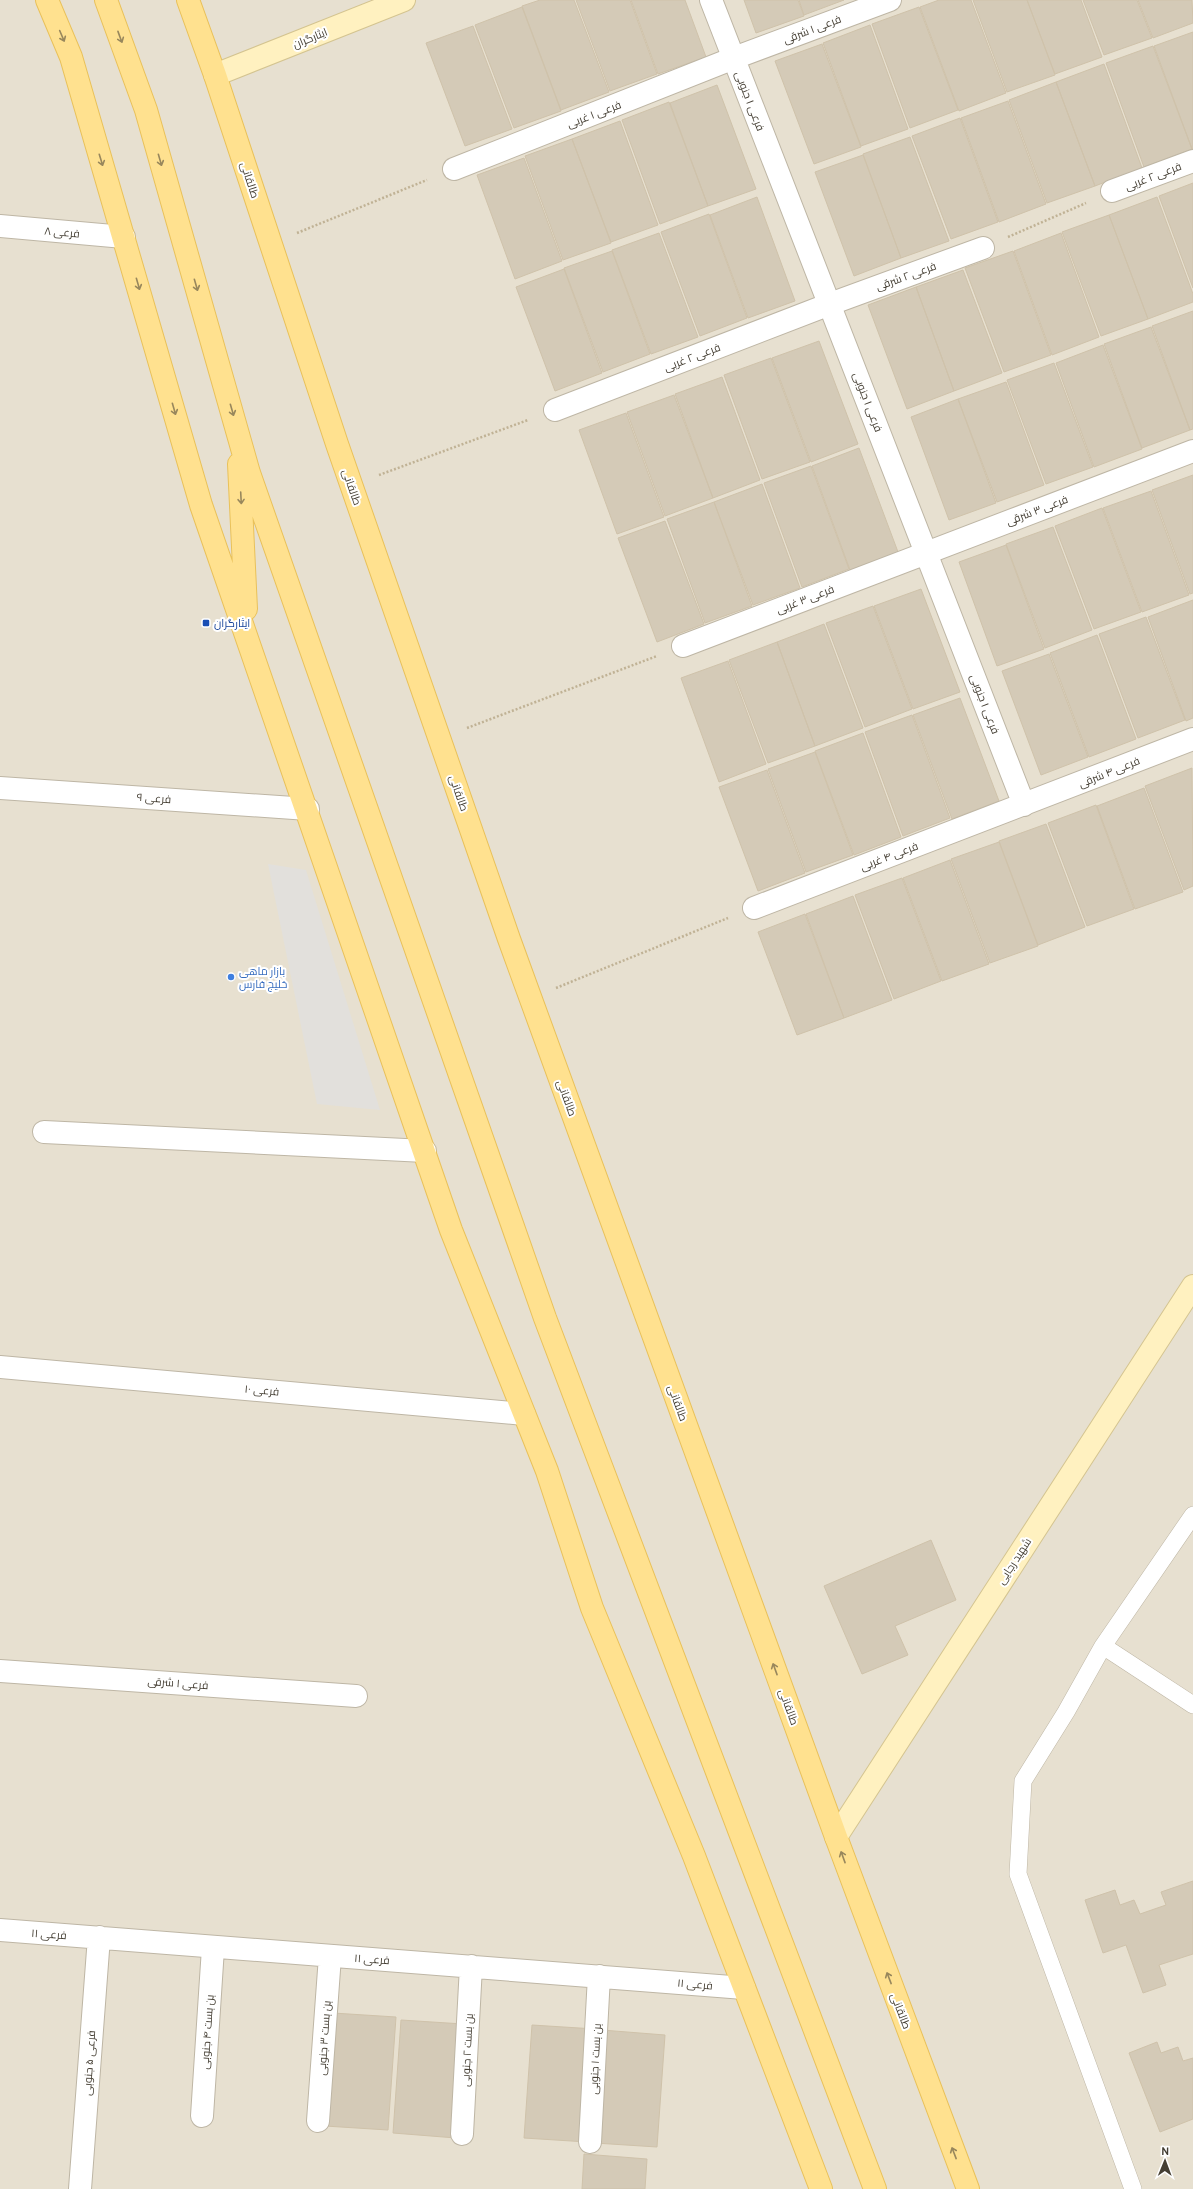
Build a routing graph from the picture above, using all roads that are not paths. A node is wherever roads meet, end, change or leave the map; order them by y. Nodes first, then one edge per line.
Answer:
1 (47, 0) edge
2 (106, 0) edge
3 (188, 0) edge
4 (404, 0) edge
5 (711, 0) edge
6 (890, 0) edge
7 (734, 58) junction
8 (215, 75) junction
9 (1193, 161) edge
10 (454, 169) road end
11 (1112, 192) road end
12 (0, 226) edge
13 (124, 237) junction
14 (983, 248) road end
15 (830, 304) junction
16 (555, 410) road end
17 (238, 431) junction
18 (1193, 451) edge
19 (926, 552) junction
20 (247, 633) junction
21 (683, 646) road end
22 (1193, 739) edge
23 (0, 788) edge
24 (1024, 805) junction
25 (308, 809) junction
26 (754, 908) road end
27 (44, 1132) dead end
28 (425, 1151) junction
29 (1193, 1286) edge
30 (0, 1367) edge
31 (524, 1414) junction
32 (1193, 1515) edge
33 (1103, 1646) junction
34 (0, 1670) edge
35 (356, 1696) dead end
36 (1193, 1705) edge
37 (836, 1837) junction
38 (0, 1930) edge
39 (98, 1937) junction
40 (213, 1948) junction
41 (330, 1956) junction
42 (472, 1966) junction
43 (600, 1976) junction
44 (744, 1988) junction
45 (202, 2116) dead end
46 (318, 2121) dead end
47 (462, 2134) dead end
48 (590, 2142) dead end
49 (80, 2189) edge
50 (821, 2189) edge
51 (875, 2189) edge
52 (968, 2189) edge
53 (1133, 2189) edge

1 -> 13 main road
2 -> 17 main road
3 - 8 main road, طالقانی
4 - 8 street, ایثارگران
5 - 7 street, فرعی ۱ جنوبی
6 - 7 street, فرعی ۱ شرقی
7 - 10 street, فرعی ۱ غربی
7 - 15 street, فرعی ۱ جنوبی
37 -> 8 main road, طالقانی
9 - 11 street, فرعی ۲ غربی
12 - 13 street, فرعی ۸
13 -> 20 main road
14 - 15 street, فرعی ۲ شرقی
15 - 16 street, فرعی ۲ غربی
15 - 19 street, فرعی ۱ جنوبی
17 -> 20 main road
17 - 51 main road
18 - 19 street, فرعی ۳ شرقی
19 - 21 street, فرعی ۳ غربی
19 - 24 street, فرعی ۱ جنوبی
20 - 25 main road
22 - 24 street, فرعی ۴ شرقی
23 - 25 street, فرعی ۹
24 - 26 street, فرعی ۴ غربی
25 - 28 main road
27 - 28 street
28 - 31 main road
29 - 37 street, شهید رجایی
30 - 31 street, فرعی ۱۰
31 - 44 main road
32 - 33 lane
33 - 36 lane
33 - 53 lane
34 - 35 street, فرعی ۱ شرقی
52 -> 37 main road, طالقانی
38 - 39 street, فرعی ۱۱
39 - 40 street, فرعی ۱۱
39 - 49 street, فرعی ۵ جنوبی
40 - 41 street, فرعی ۱۱
40 - 45 street, بن بست ۴ جنوبی
41 - 42 street, فرعی ۱۱
41 - 46 street, بن بست ۳ جنوبی
42 - 43 street, فرعی ۱۱
42 - 47 street, بن بست ۲ جنوبی
43 - 44 street, فرعی ۱۱
43 - 48 street, بن بست ۱ جنوبی
44 - 50 main road

